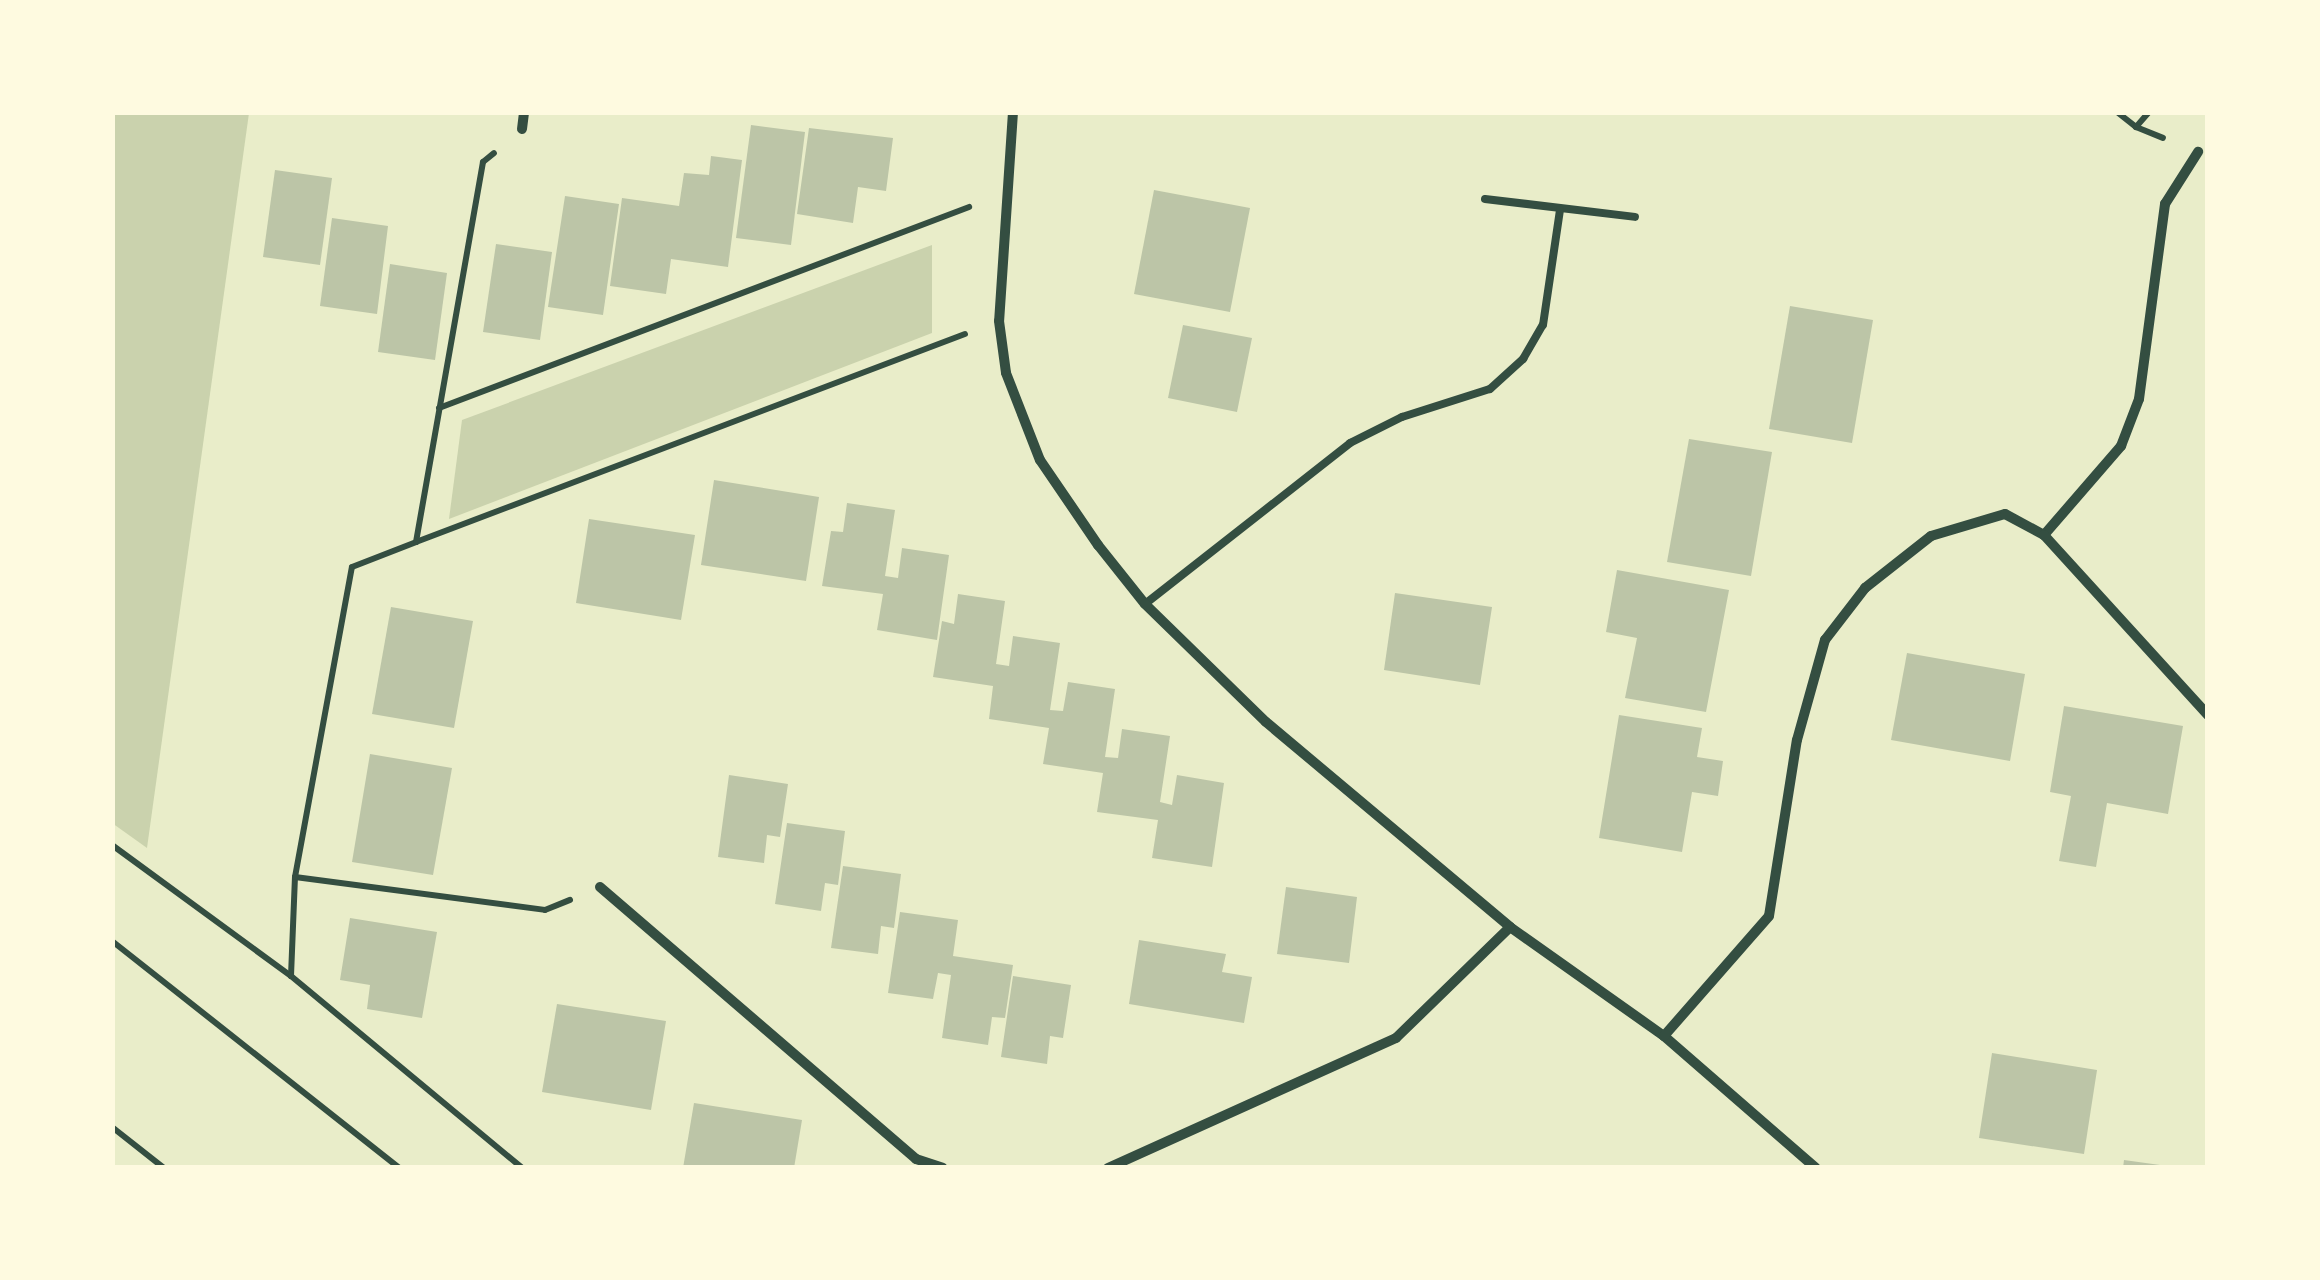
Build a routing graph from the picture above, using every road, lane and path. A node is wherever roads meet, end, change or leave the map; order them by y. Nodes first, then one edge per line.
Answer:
1 (524, 112) edge
2 (1013, 112) edge
3 (2117, 112) edge
4 (2136, 128) dead end
5 (522, 129) joint
6 (2198, 152) dead end
7 (1003, 194) junction
8 (1486, 199) dead end
9 (1560, 210) junction
10 (1635, 216) dead end
11 (999, 322) junction
12 (439, 408) junction
13 (2044, 536) junction
14 (416, 542) junction
15 (1145, 604) junction
16 (2208, 715) edge
17 (112, 845) edge
18 (295, 877) junction
19 (600, 888) joint
20 (1510, 927) junction
21 (112, 941) edge
22 (291, 976) junction
23 (1664, 1036) junction
24 (112, 1127) edge
25 (164, 1168) edge
26 (399, 1168) edge
27 (522, 1168) edge
28 (943, 1168) edge
29 (1108, 1168) edge
30 (1816, 1168) edge

1 - 5 street
2 - 7 street
3 - 4 path
5 - 12 path
6 - 13 street
7 - 11 street
7 - 12 path
8 - 9 lane
9 - 10 lane
9 - 15 lane
11 - 14 path
11 - 15 street
12 - 14 path
13 - 16 street
13 - 23 street
14 - 18 path
15 - 20 street
17 - 22 path
18 - 19 path
18 - 22 path
19 - 28 street
20 - 23 street
20 - 29 street
21 - 26 path
22 - 27 path
23 - 30 street
24 - 25 path

